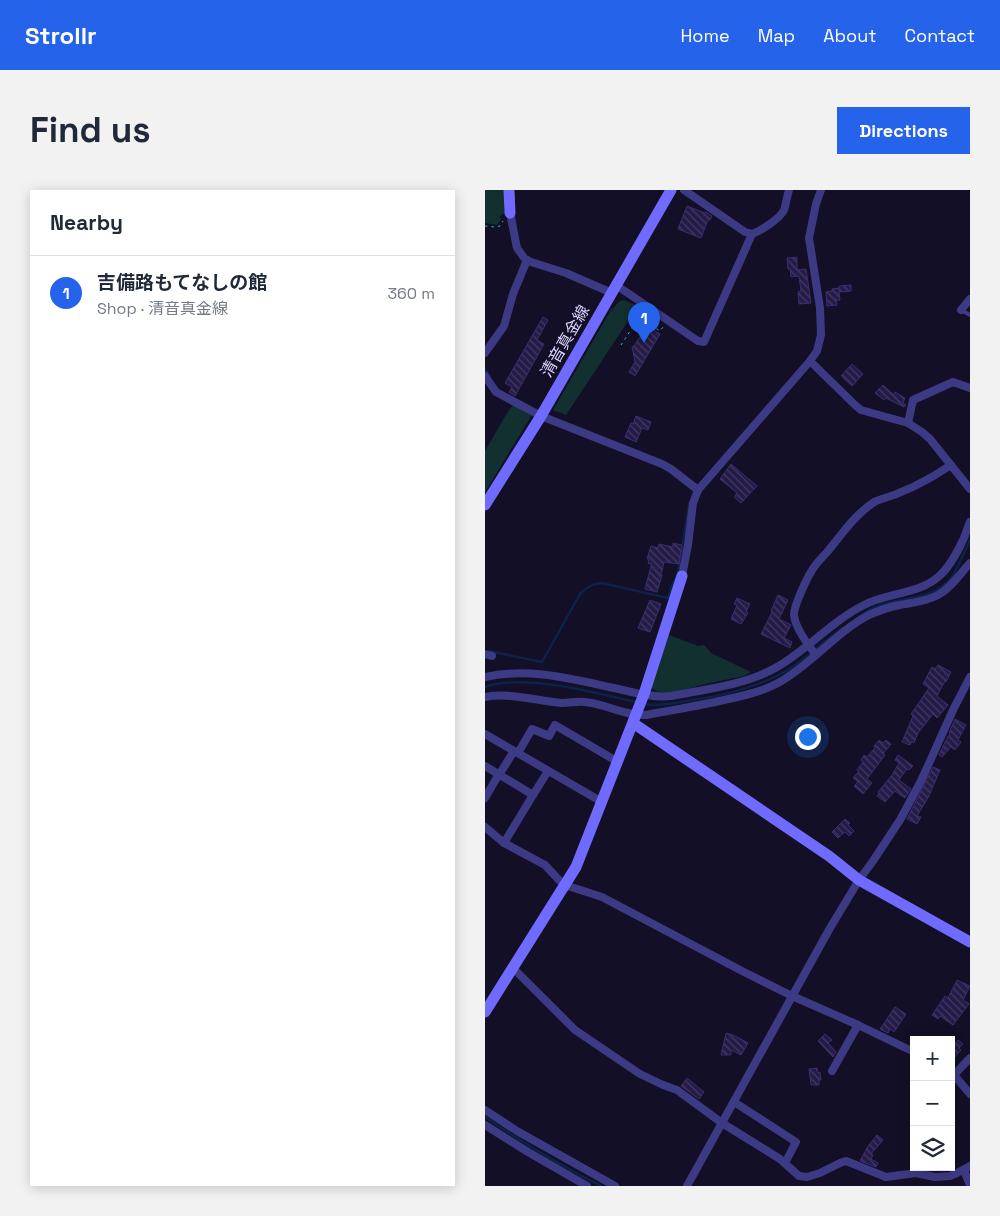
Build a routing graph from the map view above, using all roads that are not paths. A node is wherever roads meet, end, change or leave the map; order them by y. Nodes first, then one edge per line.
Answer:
1 (509, 190) edge
2 (671, 190) edge
3 (685, 190) edge
4 (789, 190) edge
5 (821, 190) edge
6 (510, 213) joint
7 (751, 234) junction
8 (527, 260) junction
9 (614, 289) junction
10 (970, 299) edge
11 (961, 310) joint
12 (970, 315) edge
13 (485, 353) edge
14 (810, 361) junction
15 (485, 376) edge
16 (970, 388) edge
17 (541, 416) junction
18 (908, 423) junction
19 (951, 465) junction
20 (970, 488) edge
21 (698, 490) junction
22 (485, 506) edge
23 (970, 522) edge
24 (970, 563) edge
25 (682, 576) joint
26 (812, 650) junction
27 (970, 677) edge
28 (485, 678) edge
29 (485, 697) edge
30 (639, 708) junction
31 (485, 734) edge
32 (516, 752) junction
33 (618, 762) junction
34 (485, 766) edge
35 (548, 771) junction
36 (499, 774) junction
37 (533, 795) junction
38 (485, 798) edge
39 (602, 802) junction
40 (485, 827) edge
41 (505, 841) junction
42 (859, 880) junction
43 (565, 884) junction
44 (970, 942) edge
45 (513, 968) junction
46 (792, 996) junction
47 (485, 1012) edge
48 (858, 1025) junction
49 (910, 1050) edge
50 (970, 1058) edge
51 (832, 1071) dead end
52 (955, 1073) edge
53 (955, 1077) edge
54 (970, 1094) edge
55 (734, 1102) junction
56 (485, 1110) edge
57 (722, 1123) junction
58 (485, 1125) edge
59 (785, 1163) junction
60 (967, 1168) edge
61 (587, 1186) edge
62 (615, 1186) edge
63 (687, 1186) edge
64 (970, 1186) edge

1 - 6 street
2 - 9 street, 清音真金線
3 - 7 street
4 - 7 street
5 - 14 street
6 - 8 street
7 - 9 street
8 - 9 street
8 - 13 street
9 - 17 street, 清音真金線
10 - 11 street
11 - 12 lane
14 - 18 street
14 - 21 street
15 - 17 street
16 - 18 street
17 - 21 street
17 - 22 street, 清音真金線
18 - 19 street
19 - 20 street
19 - 26 street
21 - 25 street
23 - 26 street
24 - 26 street
25 - 30 street
26 - 30 street
26 - 30 street
27 - 42 street
28 - 30 street
29 - 30 street
30 - 33 street
30 - 42 street
31 - 32 street
32 - 33 street
32 - 35 street
32 - 36 street
33 - 39 street
34 - 36 street
35 - 37 street
35 - 39 street
36 - 37 street
36 - 38 street
37 - 41 street
39 - 43 street
40 - 41 street
41 - 43 street
42 - 44 street
42 - 46 street
43 - 45 street
43 - 46 street
45 - 47 street
45 - 57 street
46 - 48 street
46 - 55 street
48 - 49 street
48 - 51 street
50 - 52 street
53 - 54 street
55 - 57 street
55 - 59 street
56 - 62 street
57 - 59 street
57 - 63 street
58 - 61 street
59 - 60 street
60 - 64 street

